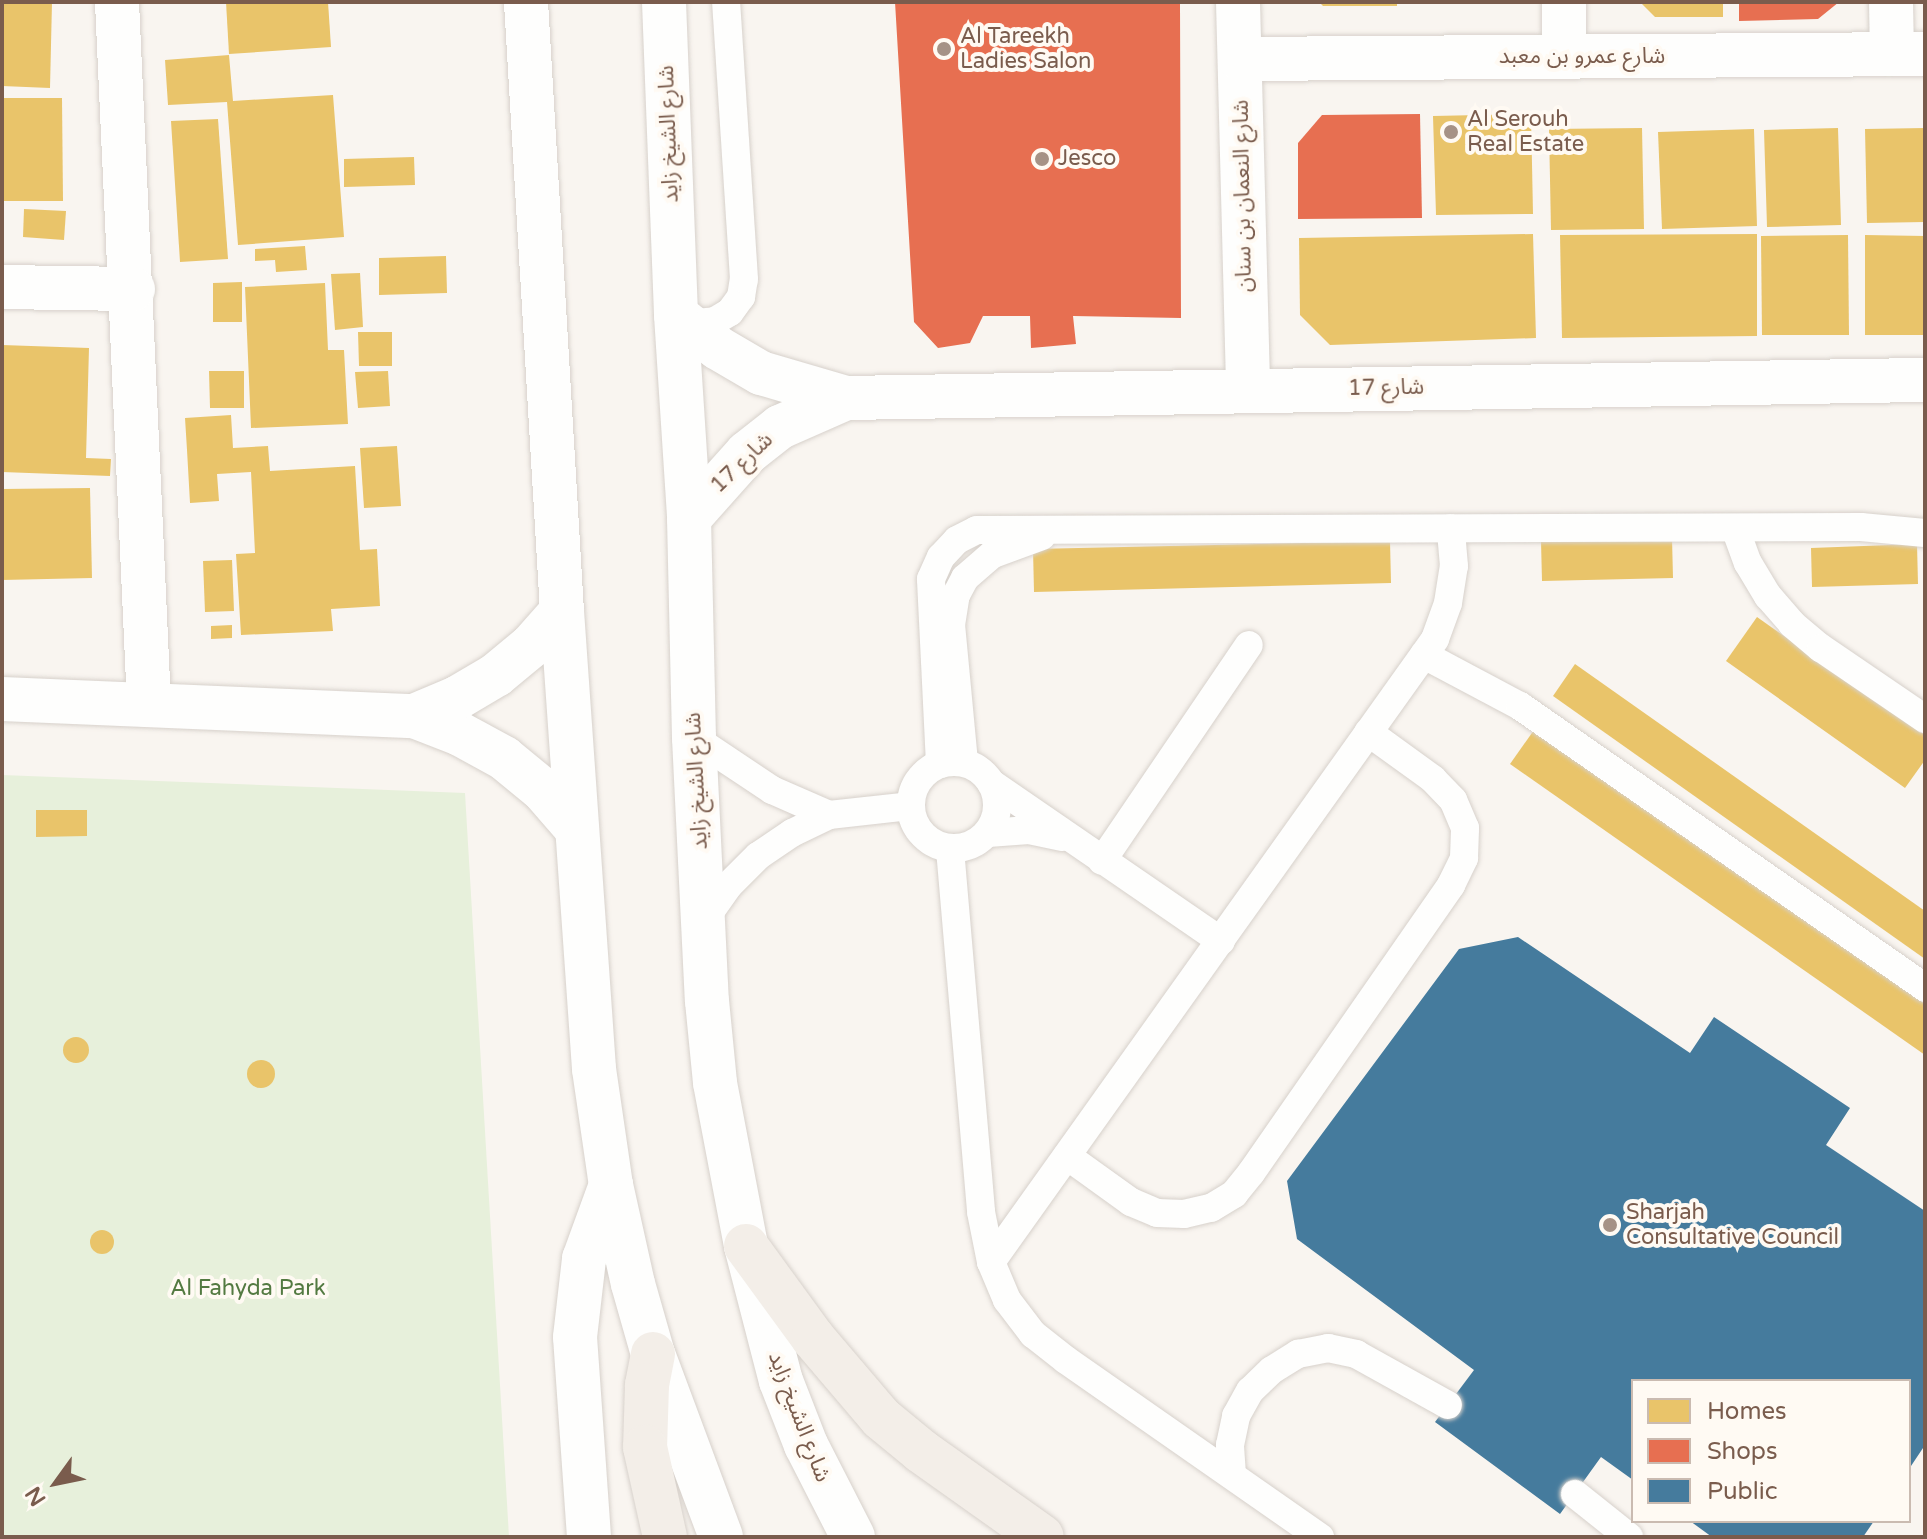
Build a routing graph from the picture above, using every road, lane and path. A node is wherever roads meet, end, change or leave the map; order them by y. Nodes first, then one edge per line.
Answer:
1 (117, 2) edge
2 (526, 2) edge
3 (664, 2) edge
4 (726, 2) edge
5 (1238, 2) edge
6 (1564, 2) edge
7 (1891, 2) edge
8 (1909, 54) edge
9 (1564, 57) junction
10 (1240, 59) junction
11 (2, 287) edge
12 (133, 289) junction
13 (676, 315) junction
14 (1925, 380) edge
15 (1248, 390) junction
16 (846, 398) junction
17 (1925, 513) edge
18 (689, 518) junction
19 (1451, 528) junction
20 (1735, 528) junction
21 (1834, 528) junction
22 (1925, 533) edge
23 (562, 611) junction
24 (1249, 645) dead end
25 (1424, 655) junction
26 (2, 699) edge
27 (149, 705) junction
28 (414, 716) junction
29 (1925, 719) edge
30 (1368, 732) junction
31 (694, 738) junction
32 (952, 763) junction
33 (991, 783) junction
34 (910, 806) junction
35 (829, 815) junction
36 (576, 828) junction
37 (988, 833) junction
38 (1070, 840) junction
39 (950, 849) junction
40 (1102, 861) junction
41 (705, 919) junction
42 (1221, 941) junction
43 (1925, 988) edge
44 (1067, 1156) junction
45 (611, 1185) junction
46 (746, 1246) junction
47 (991, 1262) junction
48 (653, 1354) junction
49 (1448, 1405) dead end
50 (1232, 1475) junction
51 (1575, 1494) dead end
52 (589, 1537) edge
53 (665, 1537) edge
54 (721, 1537) edge
55 (853, 1537) edge
56 (1042, 1537) edge
57 (1320, 1537) edge
58 (1629, 1537) edge

1 - 12 street
2 - 23 street
3 - 13 street, شارع الشيخ زايد
4 - 13 lane
5 - 10 street, شارع النعمان بن سنان
6 - 9 street
7 - 8 street
8 - 9 street, شارع عمرو بن معبد
9 - 10 street, شارع عمرو بن معبد
10 - 15 street, شارع النعمان بن سنان
11 - 12 street
12 - 27 street
13 - 16 street, شارع 17
13 - 18 street, شارع الشيخ زايد
14 - 15 street, شارع 17
15 - 16 street, شارع 17
16 - 18 street, شارع 17
17 - 21 lane
18 - 31 street, شارع الشيخ زايد
19 - 20 lane
19 - 25 lane
19 - 32 lane
20 - 21 lane
20 - 29 lane
21 - 22 lane
23 - 28 street
23 - 36 street
24 - 40 lane
25 - 30 lane
25 - 43 lane
26 - 27 street
27 - 28 street
28 - 36 street
30 - 42 lane
30 - 44 lane
31 - 35 lane
31 - 41 street, شارع الشيخ زايد
32 - 33 lane
32 - 34 lane
33 - 37 lane
33 - 38 lane
34 - 35 lane
34 - 39 lane
35 - 41 lane
36 - 45 street
37 - 38 lane
37 - 39 lane
38 - 40 lane
39 - 47 lane
40 - 42 lane
41 - 46 street, شارع الشيخ زايد
42 - 44 lane
44 - 47 lane
45 - 48 street
45 - 52 street
46 - 55 street, شارع الشيخ زايد
46 - 56 main road
47 - 50 lane
48 - 53 main road
48 - 54 street
49 - 50 lane
50 - 57 lane
51 - 58 lane

